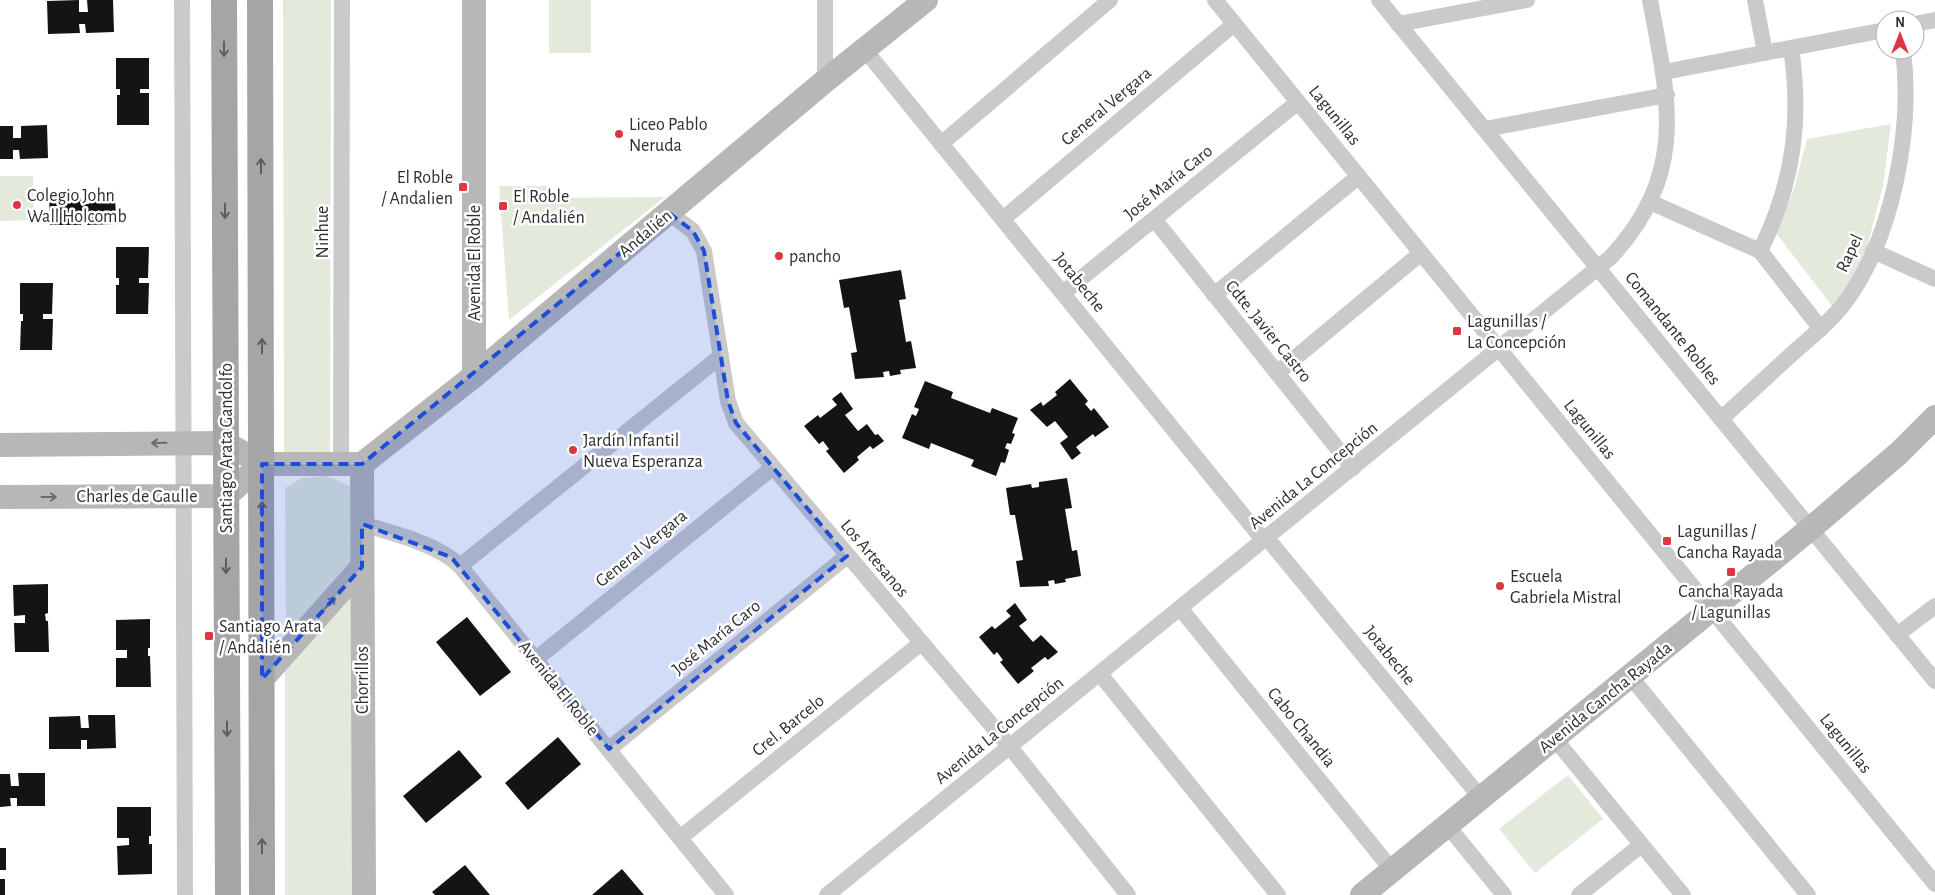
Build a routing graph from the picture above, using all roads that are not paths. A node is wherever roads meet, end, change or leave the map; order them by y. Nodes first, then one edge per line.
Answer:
1 (182, 0) edge
2 (224, 0) edge
3 (260, 0) edge
4 (342, 0) edge
5 (474, 0) edge
6 (825, 0) edge
7 (926, 0) edge
8 (1110, 0) edge
9 (1215, 0) edge
10 (1379, 0) edge
11 (1527, 0) edge
12 (1650, 0) edge
13 (1755, 0) edge
14 (1234, 24) junction
15 (1398, 24) junction
16 (1875, 32) edge
17 (1791, 48) junction
18 (865, 50) junction
19 (1766, 53) junction
20 (1904, 60) edge
21 (1664, 72) junction
22 (825, 81) junction
23 (1667, 95) junction
24 (1298, 102) junction
25 (1485, 129) junction
26 (941, 144) junction
27 (1359, 176) junction
28 (1650, 202) junction
29 (669, 213) junction
30 (1002, 219) junction
31 (1154, 219) junction
32 (1760, 251) junction
33 (1873, 251) junction
34 (1421, 253) junction
35 (1599, 269) junction
36 (1935, 279) edge
37 (1063, 293) junction
38 (1214, 295) junction
39 (1821, 329) junction
40 (1500, 350) junction
41 (721, 356) junction
42 (1277, 373) junction
43 (474, 376) junction
44 (1935, 417) edge
45 (1721, 419) junction
46 (184, 443) junction
47 (226, 444) junction
48 (0, 445) edge
49 (262, 464) junction
50 (352, 464) junction
51 (772, 468) junction
52 (1353, 468) junction
53 (184, 496) junction
54 (226, 496) junction
55 (0, 497) edge
56 (362, 524) junction
57 (1810, 529) junction
58 (1266, 539) junction
59 (847, 556) junction
60 (460, 566) junction
61 (362, 567) junction
62 (1935, 606) edge
63 (1180, 608) junction
64 (1711, 609) junction
65 (1897, 635) junction
66 (921, 643) junction
67 (536, 659) junction
68 (1100, 674) junction
69 (1630, 676) junction
70 (262, 679) junction
71 (1935, 681) edge
72 (1554, 738) junction
73 (1010, 747) junction
74 (609, 750) junction
75 (1481, 798) junction
76 (1447, 825) junction
77 (680, 838) junction
78 (1641, 844) junction
79 (1392, 870) junction
80 (1935, 884) edge
81 (185, 895) edge
82 (228, 895) edge
83 (262, 895) edge
84 (364, 895) edge
85 (726, 895) edge
86 (827, 895) edge
87 (1128, 895) edge
88 (1278, 895) edge
89 (1362, 895) edge
90 (1504, 895) edge
91 (1579, 895) edge
92 (1683, 895) edge
93 (1808, 895) edge

1 - 46 street
2 -> 47 main road, Santiago Arata Gandolfo
49 -> 3 main road, Santiago Arata Gandolfo
4 - 50 street, Ninhue
5 - 43 street, Avenida El Roble
6 - 22 street
7 - 18 street, Andalién
8 - 26 street
9 - 14 street, Lagunillas
10 - 15 street, Comandante Robles
11 - 15 street
12 - 21 street, Avenida La Concepción
13 - 19 street
14 - 24 street, Lagunillas
14 - 30 street, General Vergara
15 - 25 street, Comandante Robles
16 - 17 street
17 - 19 street
17 - 32 street
18 - 22 street, Andalién
18 - 26 street, Jotabeche
19 - 21 street
20 - 33 street, Rapel
21 - 23 street, Avenida La Concepción
22 - 29 street, Andalién
23 - 25 street
23 - 28 street, Avenida La Concepción
24 - 27 street, Lagunillas
24 - 31 street, José María Caro
25 - 35 street, Comandante Robles
26 - 30 street, Jotabeche
27 - 34 street, Lagunillas
27 - 38 street
28 - 32 street
28 - 35 street, Avenida La Concepción
29 - 41 street, Los Artesanos
29 - 43 street, Andalién
30 - 37 street, Jotabeche
31 - 37 street, José María Caro
31 - 38 street, Cdte. Javier Castro
32 - 39 street
33 - 36 street
33 - 39 street, Rapel
34 - 40 street, Lagunillas
34 - 42 street
35 - 40 street, Avenida La Concepción
35 - 45 street, Comandante Robles
37 - 58 street, Jotabeche
38 - 42 street, Cdte. Javier Castro
39 - 45 street, Rapel
40 - 52 street, Avenida La Concepción
40 - 64 street, Lagunillas
41 - 51 street, Los Artesanos
41 - 60 street
42 - 52 street, Cdte. Javier Castro
43 - 50 street, Andalién
44 - 57 street, Avenida Cancha Rayada
45 - 57 street, Comandante Robles
46 - 47 street
46 -> 48 street
46 - 53 street
47 - 49 street
47 - 54 main road, Santiago Arata Gandolfo
49 - 50 street
49 - 54 street
70 -> 49 main road, Santiago Arata Gandolfo
50 - 56 street, Chorrillos
51 - 59 street, Los Artesanos
51 - 67 street, General Vergara
52 - 58 street, Avenida La Concepción
53 - 54 street, Charles de Gaulle
55 -> 53 street, Charles de Gaulle
53 - 81 street
54 -> 82 main road, Santiago Arata Gandolfo
56 - 60 street, Avenida El Roble
56 - 61 street, Chorrillos
57 - 64 street, Avenida Cancha Rayada
57 - 65 street, Comandante Robles
58 - 63 street, Avenida La Concepción
58 - 75 street, Jotabeche
59 - 66 street, Los Artesanos
59 - 74 street, José María Caro
60 - 67 street, Avenida El Roble
70 -> 61 street
61 - 84 street, Chorrillos
62 - 65 street
63 - 68 street, Avenida La Concepción
63 - 79 street, Cabo Chandia
64 - 69 street, Avenida Cancha Rayada
64 - 80 street, Lagunillas
65 - 71 street, Comandante Robles
66 - 73 street, Los Artesanos
66 - 77 street, Crel. Barcelo
67 - 74 street, Avenida El Roble
68 - 73 street, Avenida La Concepción
68 - 88 street
69 - 72 street, Avenida Cancha Rayada
69 - 93 street
83 -> 70 main road, Santiago Arata Gandolfo
72 - 75 street, Avenida Cancha Rayada
72 - 78 street
73 - 86 street, Avenida La Concepción
73 - 87 street, Los Artesanos
74 - 77 street, Avenida El Roble
75 - 76 street, Avenida Cancha Rayada
76 - 79 street, Avenida Cancha Rayada
76 - 90 street
77 - 85 street, Avenida El Roble
78 - 91 street
78 - 92 street
79 - 89 street, Avenida Cancha Rayada

